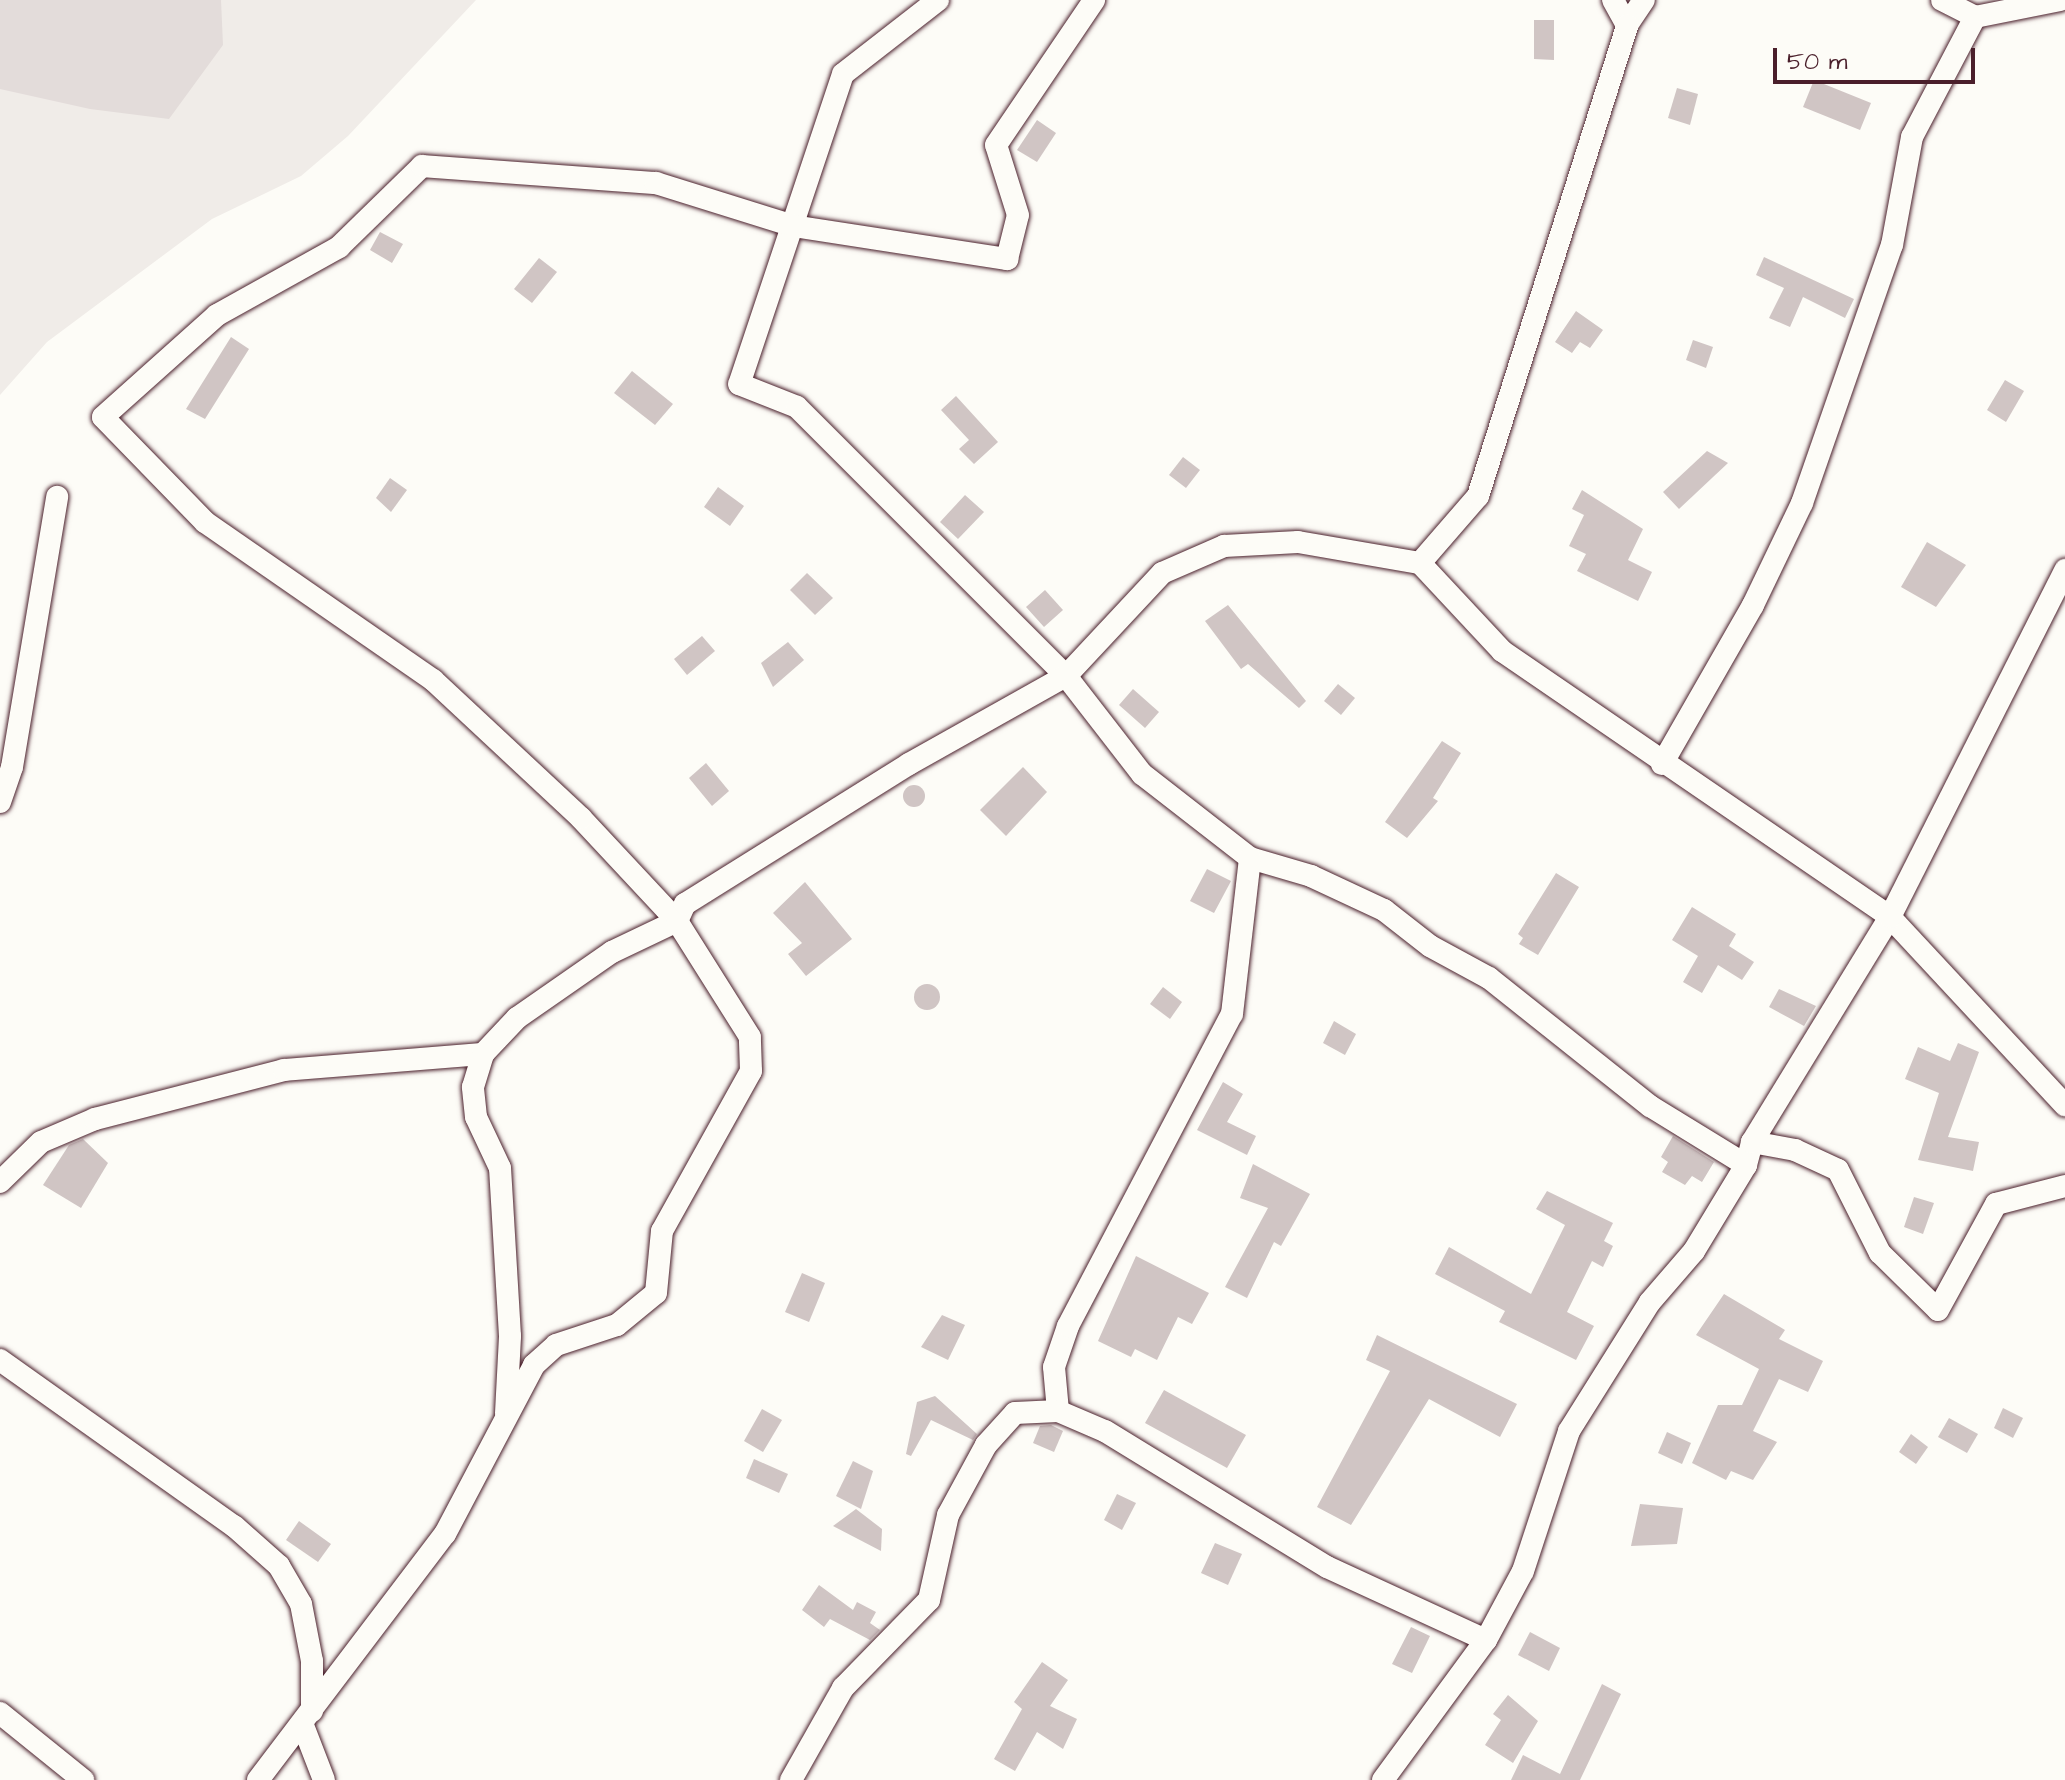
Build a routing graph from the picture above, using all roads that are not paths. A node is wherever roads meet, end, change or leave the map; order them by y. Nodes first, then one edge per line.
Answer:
1 (938, 0) edge
2 (1094, 0) edge
3 (1613, 0) edge
4 (1644, 0) edge
5 (1942, 0) edge
6 (2060, 0) edge
7 (1975, 17) junction
8 (1627, 25) junction
9 (793, 226) junction
10 (57, 497) dead end
11 (1420, 563) junction
12 (2065, 570) edge
13 (1066, 676) junction
14 (1662, 764) junction
15 (0, 802) edge
16 (1250, 858) junction
17 (1890, 917) junction
18 (677, 921) junction
19 (483, 1054) junction
20 (2065, 1105) edge
21 (1752, 1142) junction
22 (1746, 1165) junction
23 (0, 1182) edge
24 (2065, 1186) edge
25 (0, 1360) edge
26 (1058, 1411) junction
27 (506, 1413) junction
28 (1486, 1640) junction
29 (0, 1713) edge
30 (307, 1717) junction
31 (83, 1780) edge
32 (258, 1780) edge
33 (324, 1780) edge
34 (791, 1780) edge
35 (1383, 1780) edge

1 - 9 street
2 - 9 street
3 - 8 street
4 - 8 street
5 - 7 street
6 - 7 street
7 - 14 street
8 - 11 street
9 - 13 street
9 - 18 street
10 - 15 street
11 - 13 street
11 - 14 street
12 - 17 street
13 - 16 street
13 - 18 street
14 - 17 street
16 - 22 street
16 - 26 street
17 - 20 street
17 - 21 street
18 - 19 street
18 - 27 street
19 - 23 street
19 - 27 street
21 - 22 street
21 - 24 street
22 - 28 street
25 - 30 street
26 - 28 street
26 - 34 street
27 - 30 street
28 - 35 street
29 - 31 street
30 - 32 street
30 - 33 street

